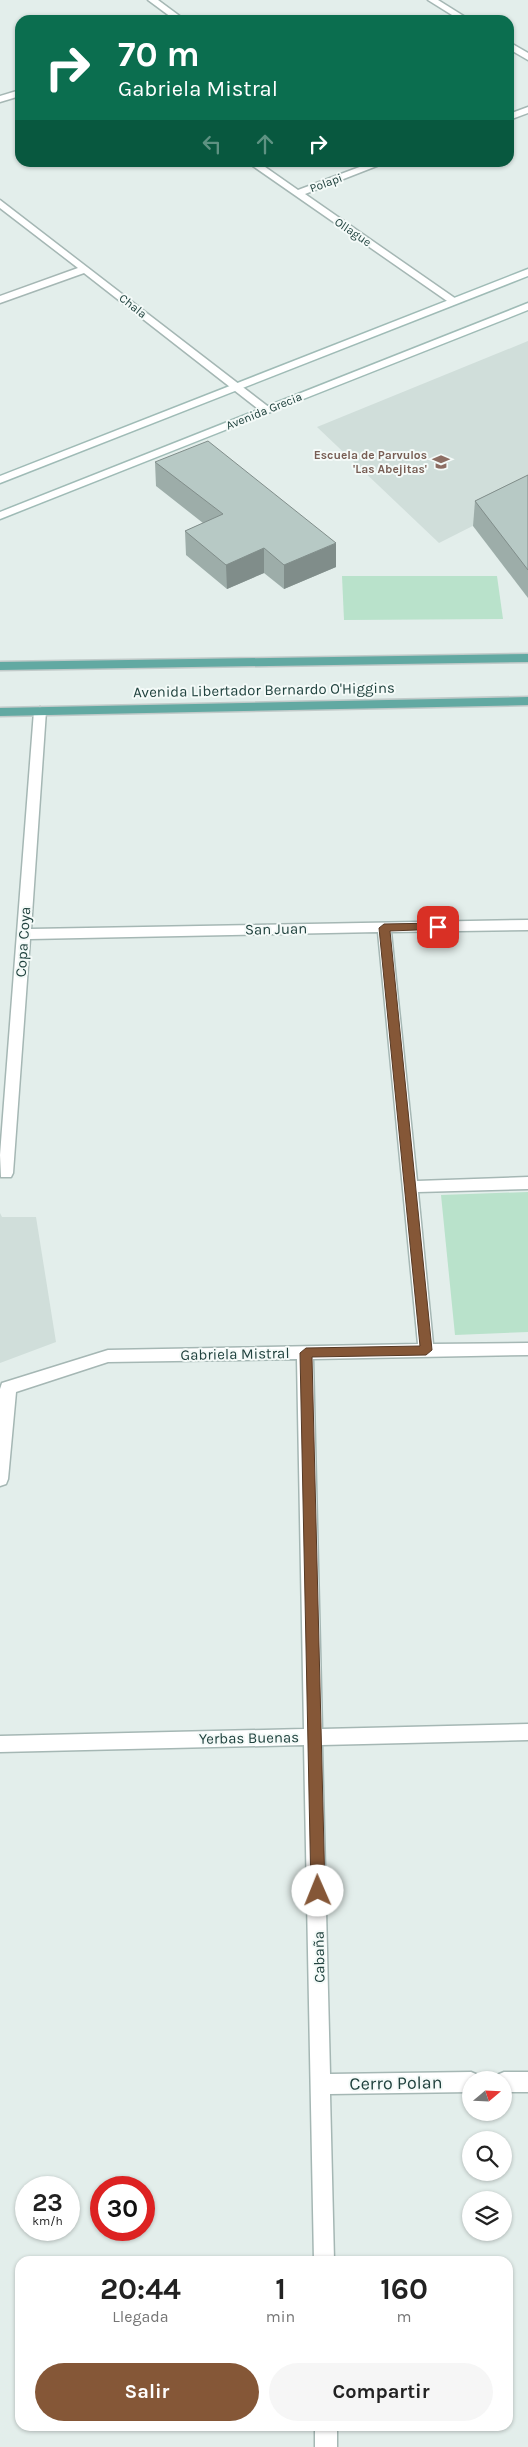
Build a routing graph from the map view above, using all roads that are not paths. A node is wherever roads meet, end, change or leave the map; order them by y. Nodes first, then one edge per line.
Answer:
1 (152, 0) edge
2 (432, 0) edge
3 (174, 15) edge
4 (458, 15) edge
5 (514, 49) edge
6 (528, 57) edge
7 (15, 94) edge
8 (0, 99) edge
9 (528, 110) edge
10 (514, 115) edge
11 (258, 167) edge
12 (370, 167) edge
13 (297, 194) junction
14 (0, 202) edge
15 (85, 269) junction
16 (528, 272) edge
17 (0, 300) edge
18 (454, 301) junction
19 (528, 306) edge
20 (237, 387) junction
21 (266, 410) junction
22 (0, 480) edge
23 (0, 516) edge
24 (528, 658) edge
25 (0, 666) edge
26 (528, 701) edge
27 (40, 711) junction
28 (0, 712) edge
29 (528, 925) edge
30 (384, 928) junction
31 (24, 934) junction
32 (6, 1173) dead end
33 (528, 1183) edge
34 (411, 1187) junction
35 (528, 1349) edge
36 (426, 1350) junction
37 (306, 1353) junction
38 (0, 1479) edge
39 (528, 1732) edge
40 (315, 1737) junction
41 (0, 1744) edge
42 (462, 2082) edge
43 (512, 2082) edge
44 (528, 2082) edge
45 (321, 2084) junction
46 (324, 2256) edge
47 (326, 2431) edge
48 (326, 2447) edge

1 - 3 street
2 - 4 street
5 - 6 street
7 - 8 street
9 - 10 street
11 - 13 street, Ollague
12 - 13 street, Polapi
13 - 18 street, Ollague
14 - 15 street, Chala
15 - 17 street
15 - 20 street, Chala
16 - 18 street
18 - 20 street
19 - 21 street, Avenida Grecia
20 - 21 street, Chala
20 - 22 street
21 - 23 street, Avenida Grecia
24 - 25 main road, Avenida Libertador Bernardo O'Higgins
26 - 27 main road, Avenida Libertador Bernardo O'Higgins
27 - 28 main road, Avenida Libertador Bernardo O'Higgins
27 - 31 street, Copa Coya
29 - 30 street, San Juan
30 - 31 street, San Juan
30 - 34 street
31 - 32 street, Copa Coya
33 - 34 street
34 - 36 street
35 - 36 street, Gabriela Mistral
36 - 37 street, Gabriela Mistral
37 - 38 street, Gabriela Mistral
37 - 40 street, Cabaña
39 - 40 street, Yerbas Buenas
40 - 41 street, Yerbas Buenas
40 - 45 street, Cabaña
42 - 45 street, Cerro Polan
43 - 44 street
45 - 46 street, Cabaña
47 - 48 street

